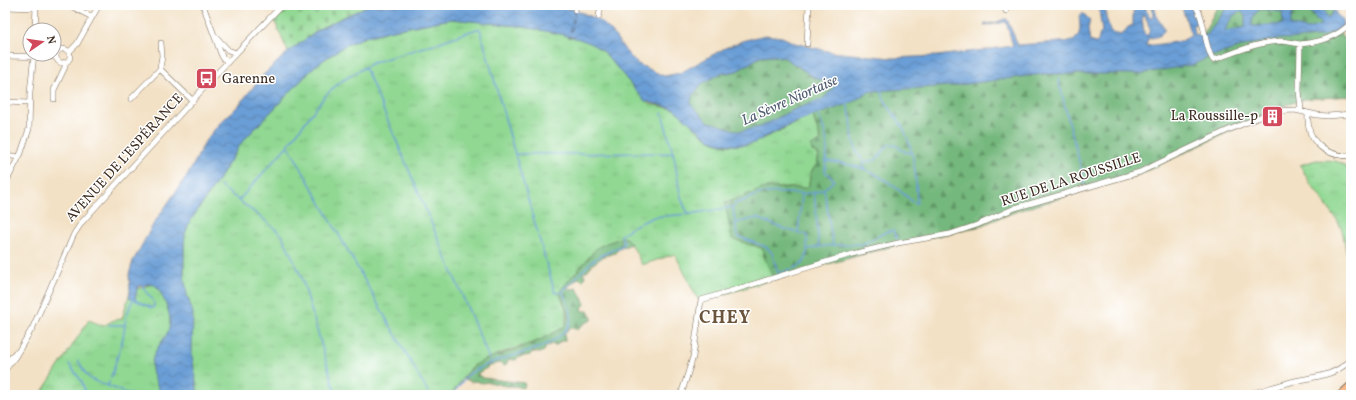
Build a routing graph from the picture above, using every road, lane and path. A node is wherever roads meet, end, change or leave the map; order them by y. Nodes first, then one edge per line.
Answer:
1 (99, 5) edge
2 (203, 5) edge
3 (282, 5) edge
4 (601, 5) edge
5 (809, 5) edge
6 (1004, 5) edge
7 (1195, 5) edge
8 (5, 7) edge
9 (36, 7) edge
10 (74, 7) dead end
11 (1006, 11) dead end
12 (599, 16) dead end
13 (92, 17) junction
14 (35, 22) edge
15 (1351, 23) edge
16 (216, 36) junction
17 (161, 43) dead end
18 (807, 44) dead end
19 (1300, 44) junction
20 (62, 49) edge
21 (69, 52) junction
22 (236, 53) junction
23 (22, 55) edge
24 (5, 56) edge
25 (33, 62) edge
26 (65, 62) joint
27 (228, 62) junction
28 (160, 69) junction
29 (54, 99) dead end
30 (131, 99) dead end
31 (193, 101) junction
32 (5, 102) edge
33 (29, 103) junction
34 (1301, 112) junction
35 (1308, 113) junction
36 (1351, 114) edge
37 (5, 155) edge
38 (1351, 156) edge
39 (19, 157) junction
40 (5, 184) edge
41 (19, 350) junction
42 (1351, 360) edge
43 (5, 365) edge
44 (5, 370) edge
45 (1351, 385) edge
46 (681, 395) edge
47 (1246, 395) edge
48 (1340, 395) edge

1 - 13 street
2 - 16 street
3 - 22 street, AVENUE DE L'ESPÉRANCE
4 - 12 street
5 - 18 street
6 - 11 street
7 - 19 street
8 - 9 street
9 - 14 street
10 - 13 street
13 - 21 street
15 - 19 street
16 - 22 street
16 - 27 street
17 - 28 street
19 - 34 street
20 - 21 street
21 - 26 street
22 - 27 street, AVENUE DE L'ESPÉRANCE
23 - 24 street
25 - 33 street
26 - 29 street
27 - 31 street, AVENUE DE L'ESPÉRANCE
28 - 30 street
28 - 31 street
31 - 41 street, AVENUE DE L'ESPÉRANCE
32 - 33 street
33 - 39 street
34 - 35 street, RUE DE LA ROUSSILLE
34 - 46 street, RUE DE LA ROUSSILLE
35 - 36 street, RUE DE LA ROUSSILLE
35 - 38 street
37 - 39 street
39 - 40 street
41 - 43 street, AVENUE DE L'ESPÉRANCE
41 - 44 street, AVENUE DE L'ESPÉRANCE
42 - 47 street
45 - 48 main road

